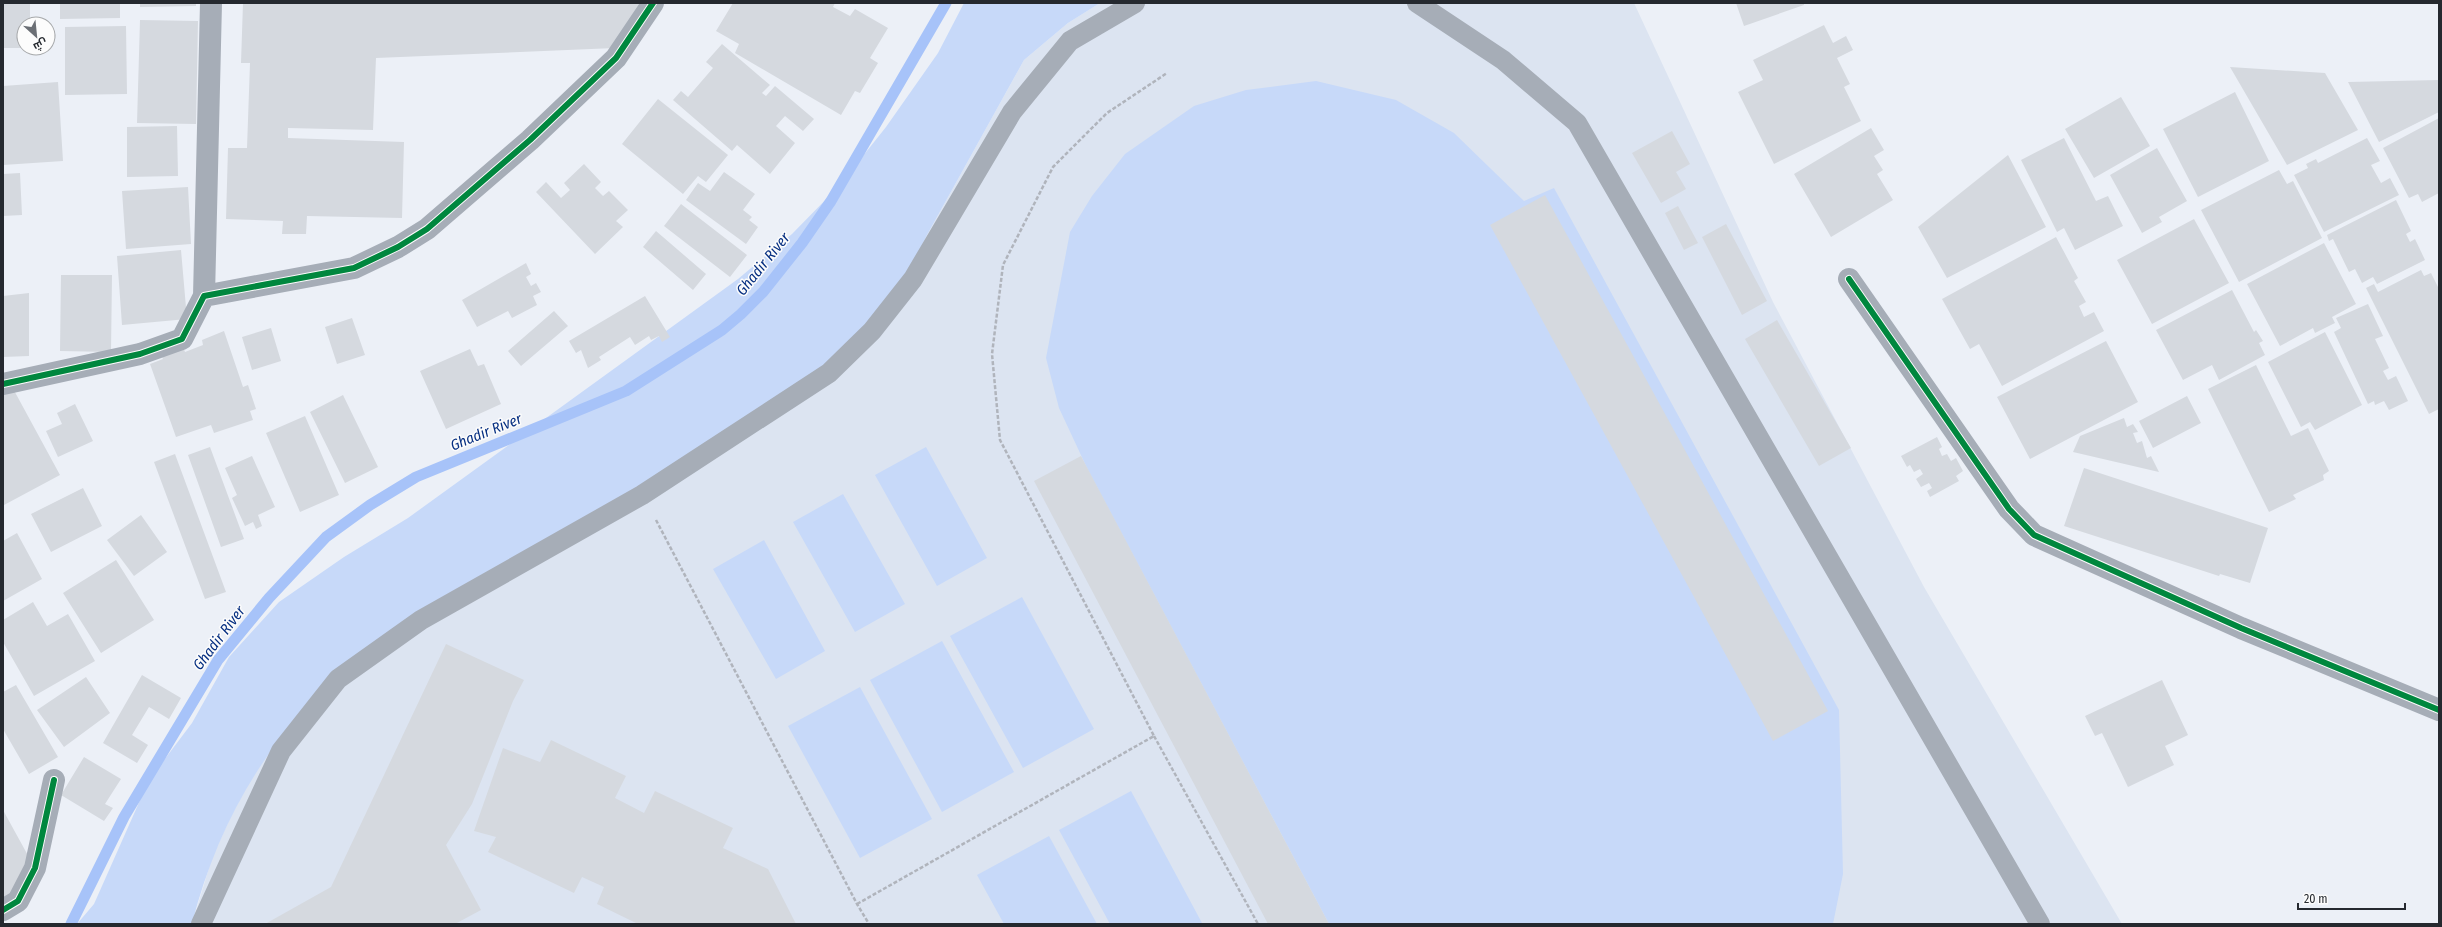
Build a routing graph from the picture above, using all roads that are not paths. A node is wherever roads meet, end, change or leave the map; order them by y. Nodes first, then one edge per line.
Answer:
1 (211, 3) edge
2 (653, 3) edge
3 (1135, 3) edge
4 (1417, 3) edge
5 (1849, 279) dead end
6 (204, 296) junction
7 (3, 384) edge
8 (2439, 710) edge
9 (54, 780) dead end
10 (3, 910) edge
11 (201, 924) edge
12 (2040, 924) edge

1 - 6 street
2 - 6 street
3 - 11 lane
4 - 12 lane
5 - 8 street
6 - 7 street
9 - 10 street

